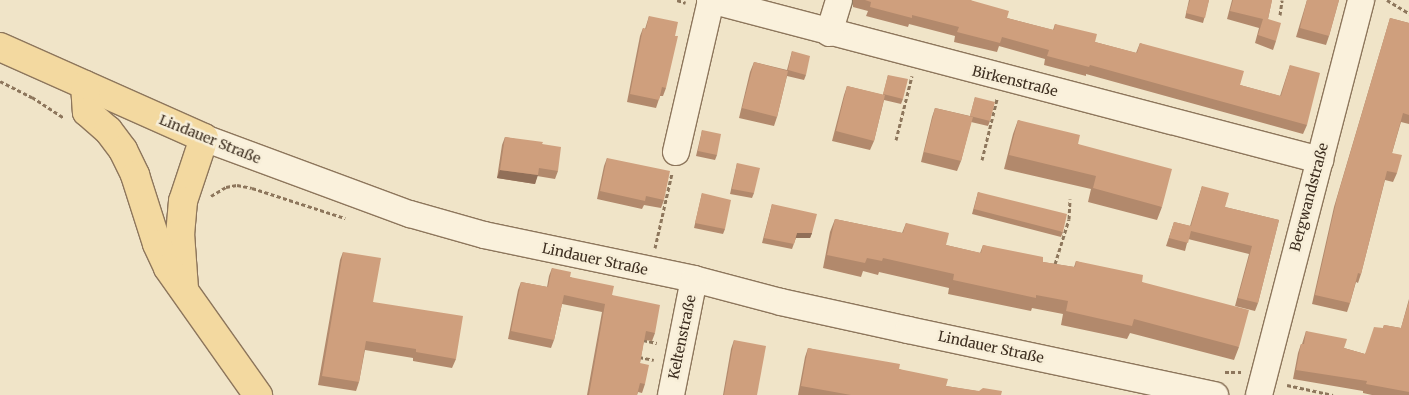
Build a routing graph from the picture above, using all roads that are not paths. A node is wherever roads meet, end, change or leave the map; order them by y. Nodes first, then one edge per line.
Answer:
1 (839, 0) edge
2 (1362, 0) edge
3 (717, 1) edge
4 (829, 33) junction
5 (0, 47) edge
6 (85, 85) junction
7 (204, 138) junction
8 (676, 152) road end
9 (1320, 160) junction
10 (694, 279) junction
11 (184, 290) junction
12 (258, 395) edge
13 (671, 395) edge
14 (1215, 395) edge
15 (1259, 395) edge

1 - 4 street
2 - 9 street, Bergwandstraße
3 - 4 street, Birkenstraße
3 - 8 street, Birkenstraße
4 - 9 street, Birkenstraße
5 - 6 main road, Lindauer Straße
6 - 7 main road, Lindauer Straße
6 - 11 main road
7 - 10 street, Lindauer Straße
7 - 11 main road
9 - 15 street, Bergwandstraße
10 - 13 street, Keltenstraße
10 - 14 street, Lindauer Straße
11 - 12 main road

